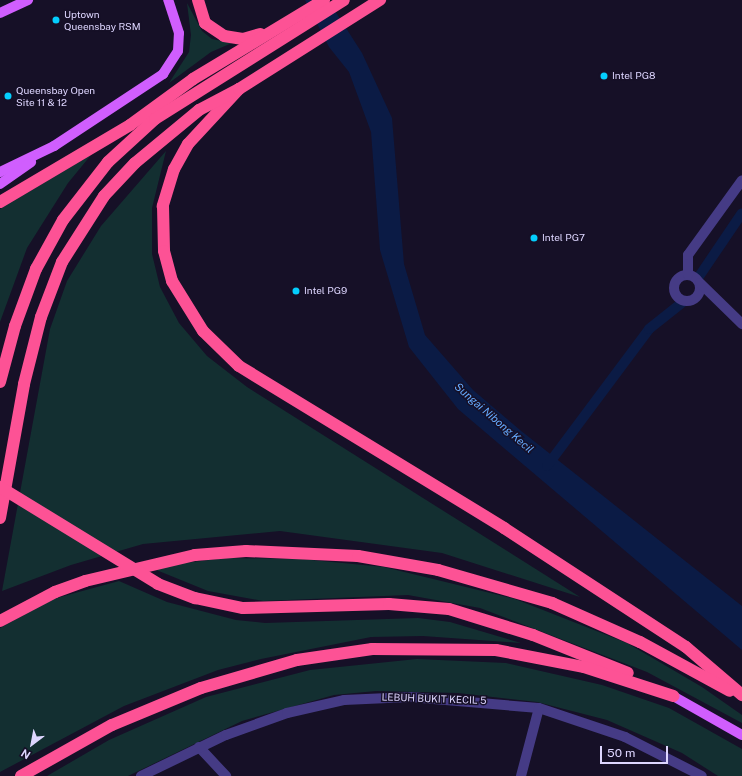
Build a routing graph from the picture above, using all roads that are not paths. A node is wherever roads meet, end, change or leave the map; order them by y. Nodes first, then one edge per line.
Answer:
1 (28, 0) edge
2 (165, 0) edge
3 (169, 0) edge
4 (198, 0) edge
5 (324, 0) edge
6 (344, 0) edge
7 (380, 0) edge
8 (0, 13) edge
9 (299, 22) junction
10 (275, 30) junction
11 (239, 89) junction
12 (54, 146) junction
13 (0, 172) edge
14 (742, 180) edge
15 (0, 184) edge
16 (0, 202) edge
17 (688, 275) junction
18 (700, 283) junction
19 (742, 324) edge
20 (0, 382) edge
21 (0, 487) edge
22 (0, 518) edge
23 (0, 621) edge
24 (673, 696) junction
25 (742, 696) edge
26 (539, 708) junction
27 (742, 735) edge
28 (199, 748) junction
29 (21, 776) edge
30 (141, 776) edge
31 (226, 776) edge
32 (520, 776) edge
33 (702, 776) edge

1 - 8 main road
2 - 3 main road
3 - 12 main road
4 - 10 highway
5 - 9 highway
6 - 9 highway
7 - 11 highway
9 - 10 highway
9 - 20 highway
10 - 16 highway
11 - 22 highway
11 - 25 highway
12 - 13 main road
12 - 15 main road
14 - 17 street
17 - 18 street
17 - 18 street
18 - 19 street
21 - 24 highway, bridge
23 - 25 highway
24 - 27 main road
24 - 29 highway
26 - 28 street, LEBUH BUKIT KECIL 5
26 - 32 street
26 - 33 street, LEBUH BUKIT KECIL 5
28 - 30 street, LEBUH BUKIT KECIL 5
28 - 31 street

